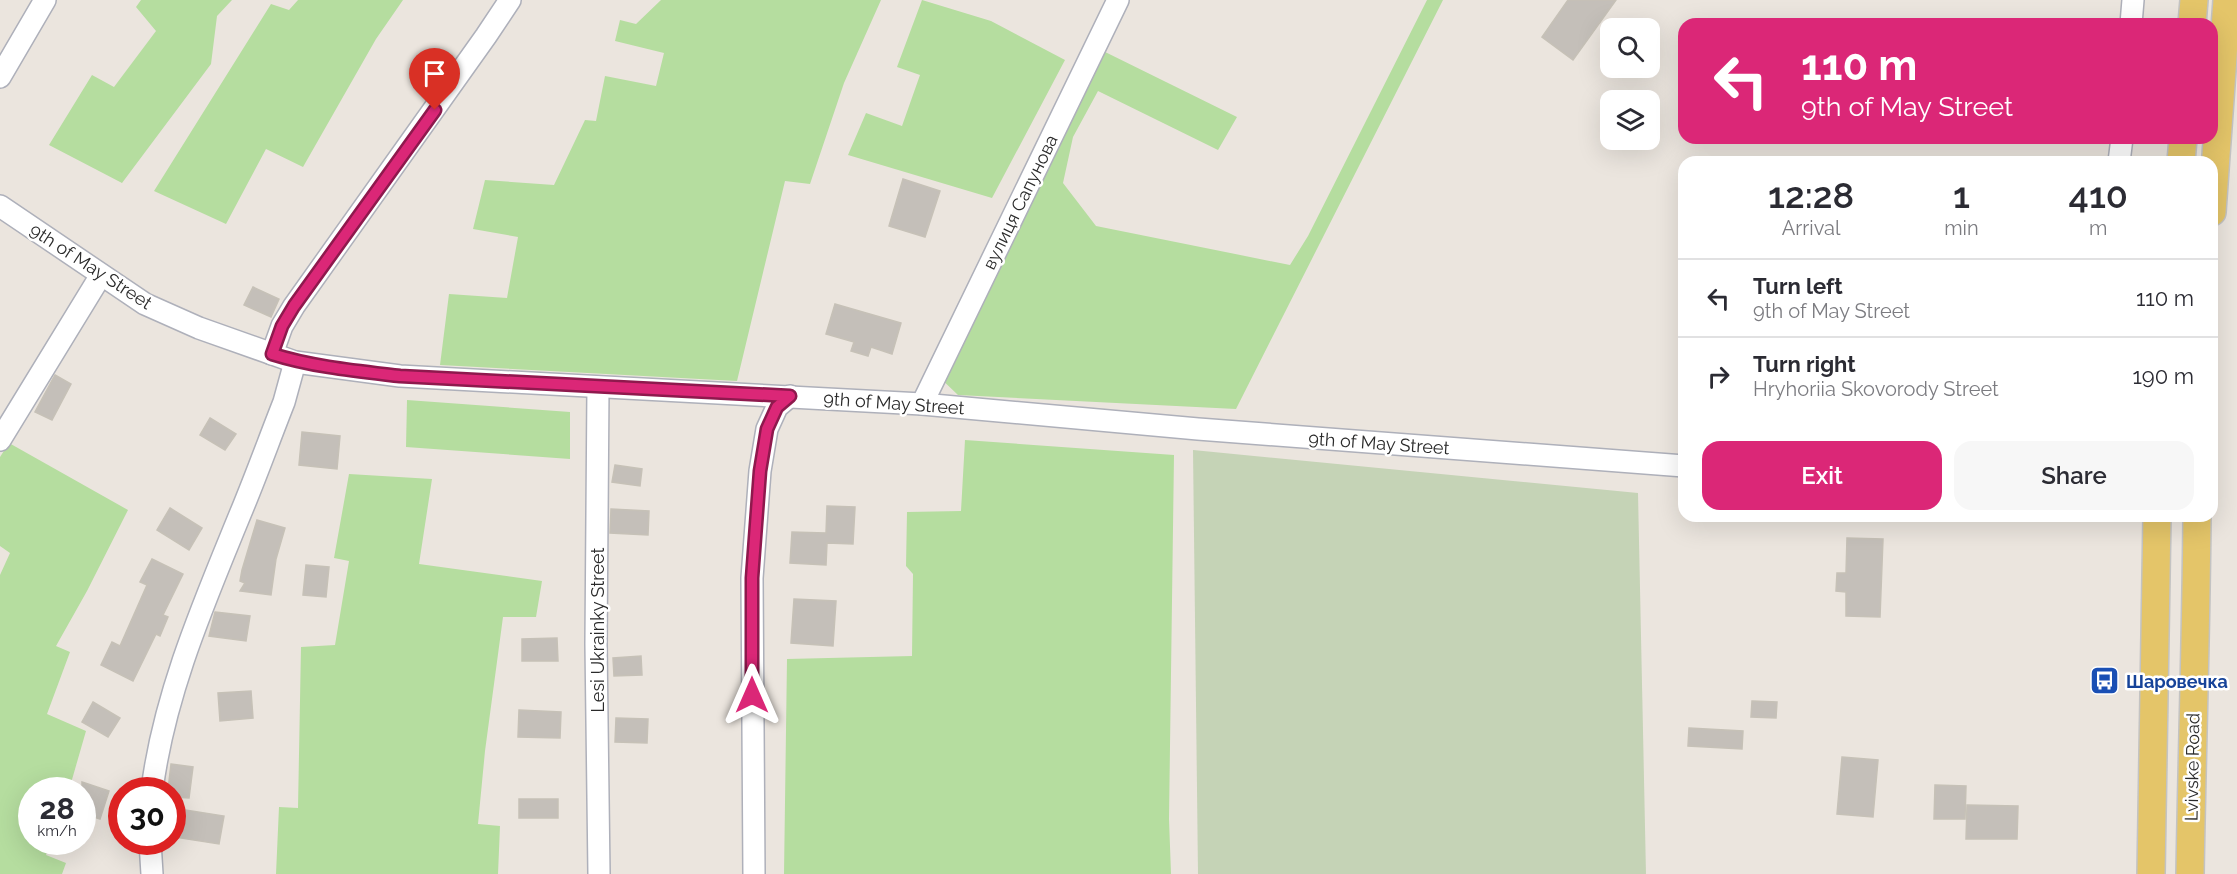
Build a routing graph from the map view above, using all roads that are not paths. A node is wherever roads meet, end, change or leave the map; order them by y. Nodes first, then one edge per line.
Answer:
1 (45, 0) edge
2 (510, 0) edge
3 (1118, 0) edge
4 (2133, 0) edge
5 (2194, 0) edge
6 (2227, 0) edge
7 (2132, 18) edge
8 (2192, 18) edge
9 (0, 77) edge
10 (2218, 127) edge
11 (0, 206) edge
12 (101, 275) junction
13 (272, 354) junction
14 (295, 362) junction
15 (598, 387) junction
16 (790, 396) junction
17 (922, 404) junction
18 (0, 440) edge
19 (1678, 466) edge
20 (2157, 522) edge
21 (2197, 522) edge
22 (154, 777) edge
23 (151, 855) edge
24 (152, 874) edge
25 (599, 874) edge
26 (754, 874) edge
27 (2151, 874) edge
28 (2190, 874) edge

1 - 9 street
2 - 13 street
3 - 17 street, вулиця Сапунова
4 - 7 street
5 - 8 main road
6 - 10 main road
11 - 12 street, 9th of May Street
12 - 13 street, 9th of May Street
12 - 18 street
13 - 14 street, 9th of May Street
14 - 15 street, 9th of May Street
14 - 22 street
15 - 16 street, 9th of May Street
15 - 25 street, Lesi Ukrainky Street
16 - 17 street, 9th of May Street
16 - 26 street
17 - 19 street, 9th of May Street
20 - 27 main road
21 - 28 main road, Lvivske Road
23 - 24 street

